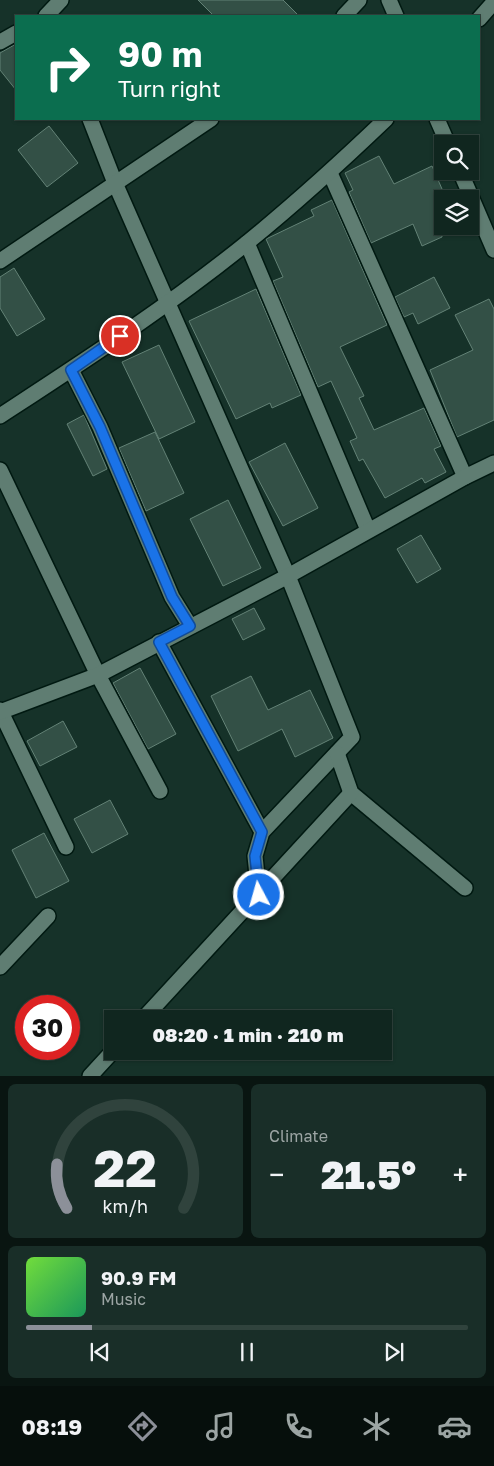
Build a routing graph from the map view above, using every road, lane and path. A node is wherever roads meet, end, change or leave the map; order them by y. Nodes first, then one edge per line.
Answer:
1 (42, 0) edge
2 (60, 0) edge
3 (359, 0) edge
4 (390, 0) edge
5 (494, 2) edge
6 (48, 15) edge
7 (49, 15) edge
8 (345, 15) edge
9 (396, 15) edge
10 (480, 18) edge
11 (15, 34) edge
12 (0, 42) edge
13 (90, 120) edge
14 (210, 120) edge
15 (385, 120) edge
16 (437, 120) edge
17 (444, 135) edge
18 (330, 173) junction
19 (464, 180) edge
20 (115, 183) junction
21 (247, 243) junction
22 (493, 245) edge
23 (0, 262) edge
24 (168, 303) junction
25 (71, 370) junction
26 (0, 416) edge
27 (494, 463) edge
28 (0, 470) edge
29 (465, 477) junction
30 (368, 530) junction
31 (288, 576) junction
32 (190, 626) junction
33 (159, 642) junction
34 (98, 675) junction
35 (0, 711) edge
36 (337, 753) junction
37 (160, 791) dead end
38 (351, 793) junction
39 (262, 832) junction
40 (66, 847) dead end
41 (466, 888) dead end
42 (259, 895) junction
43 (48, 916) dead end
44 (0, 967) edge
45 (151, 1010) edge
46 (105, 1060) edge
47 (90, 1076) edge

1 - 6 street
2 - 7 street
3 - 8 street
4 - 9 street
5 - 10 street
11 - 12 street
13 - 20 street
14 - 20 street
15 - 18 street
16 - 17 street
18 - 21 street
18 - 29 street
19 - 22 street
20 - 23 street
20 - 24 street
21 - 24 street
21 - 30 street
24 - 25 street
24 - 31 street
25 - 26 street
25 - 32 street
27 - 29 street
28 - 34 street
29 - 30 street
30 - 31 street
31 - 32 street
31 - 36 street
32 - 33 street
33 - 34 street
33 - 39 street
34 - 35 street
34 - 37 street
35 - 40 street
36 - 38 street
36 - 39 street
38 - 41 street
38 - 42 street
39 - 42 street
42 - 45 street
43 - 44 street
46 - 47 street

